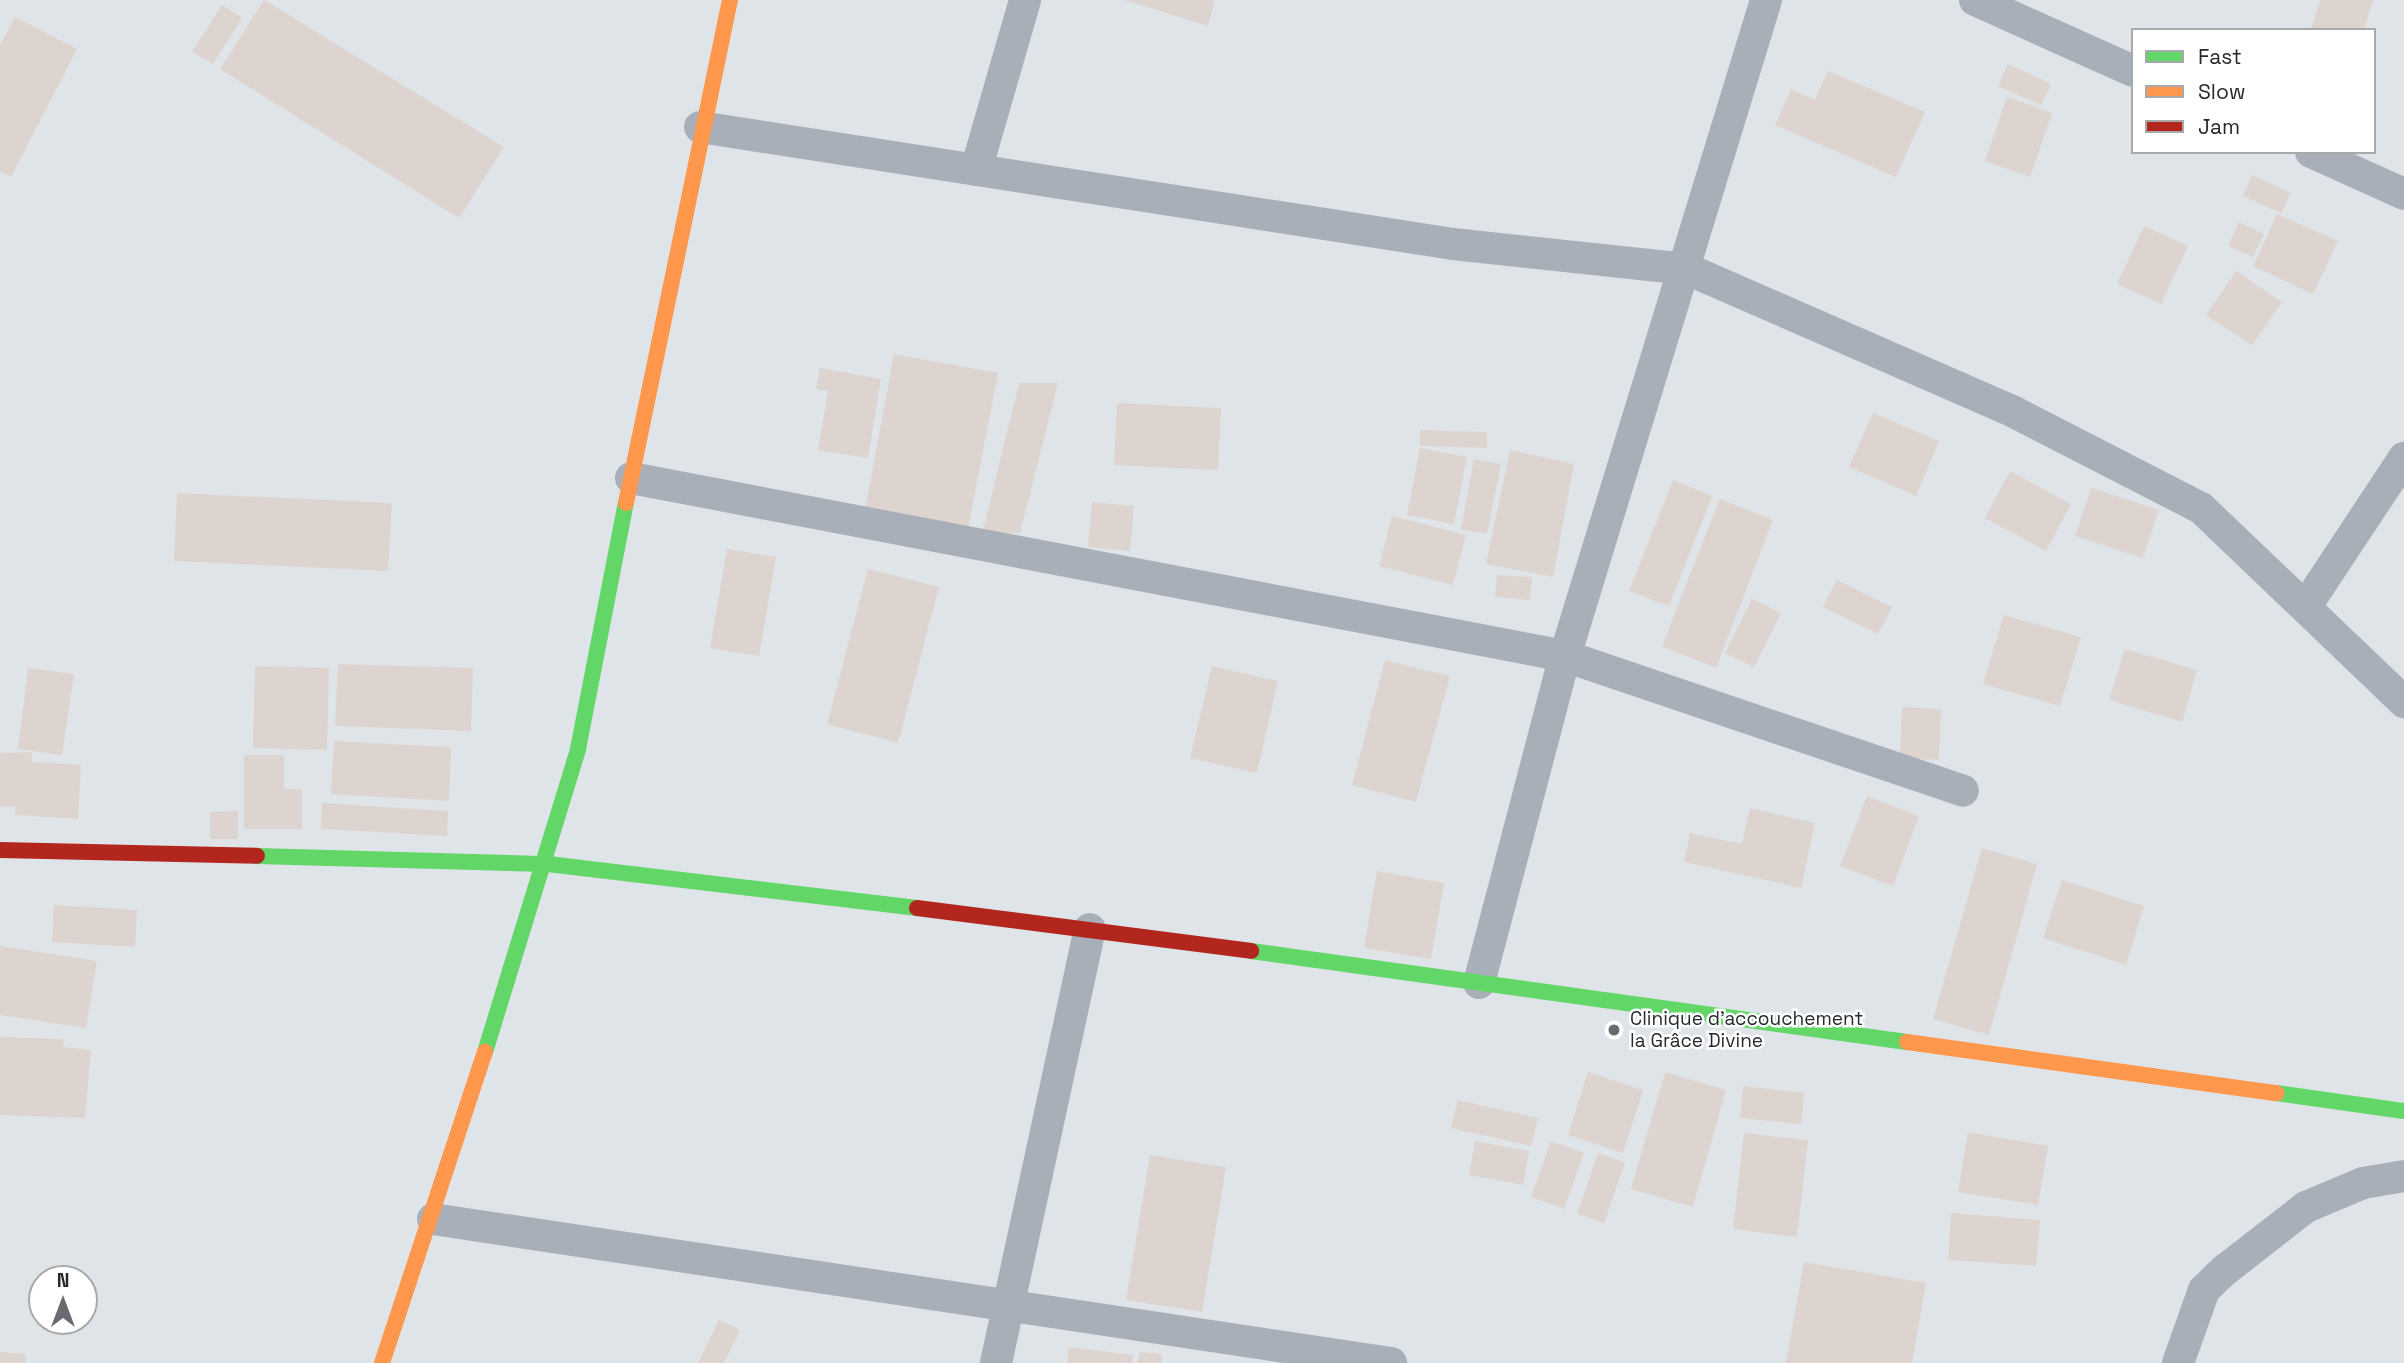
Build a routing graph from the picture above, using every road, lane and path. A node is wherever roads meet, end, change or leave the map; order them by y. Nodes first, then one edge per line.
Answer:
1 (730, 0) edge
2 (1025, 0) edge
3 (1766, 0) edge
4 (1975, 0) edge
5 (2131, 70) edge
6 (700, 127) junction
7 (2315, 154) edge
8 (976, 170) junction
9 (2404, 194) edge
10 (1687, 269) junction
11 (2404, 458) edge
12 (631, 478) junction
13 (2306, 606) junction
14 (1565, 656) junction
15 (2404, 702) edge
16 (1963, 791) dead end
17 (0, 850) edge
18 (548, 864) junction
19 (1090, 929) junction
20 (1479, 983) junction
21 (2404, 1111) edge
22 (2404, 1176) edge
23 (433, 1219) junction
24 (1010, 1306) junction
25 (382, 1363) edge
26 (996, 1363) edge
27 (1391, 1363) edge
28 (2178, 1363) edge

1 - 6 street
2 - 8 street
3 - 10 street
4 - 5 street
6 - 8 street
6 - 12 street
7 - 9 street
8 - 10 street
10 - 13 street
10 - 14 street
11 - 13 street
12 - 14 street
12 - 18 street
13 - 15 street
14 - 16 street
14 - 20 street
17 - 18 street
18 - 19 street
18 - 23 street
19 - 20 street
19 - 24 street
20 - 21 street
22 - 28 street
23 - 24 street
23 - 25 street
24 - 26 street
24 - 27 street

